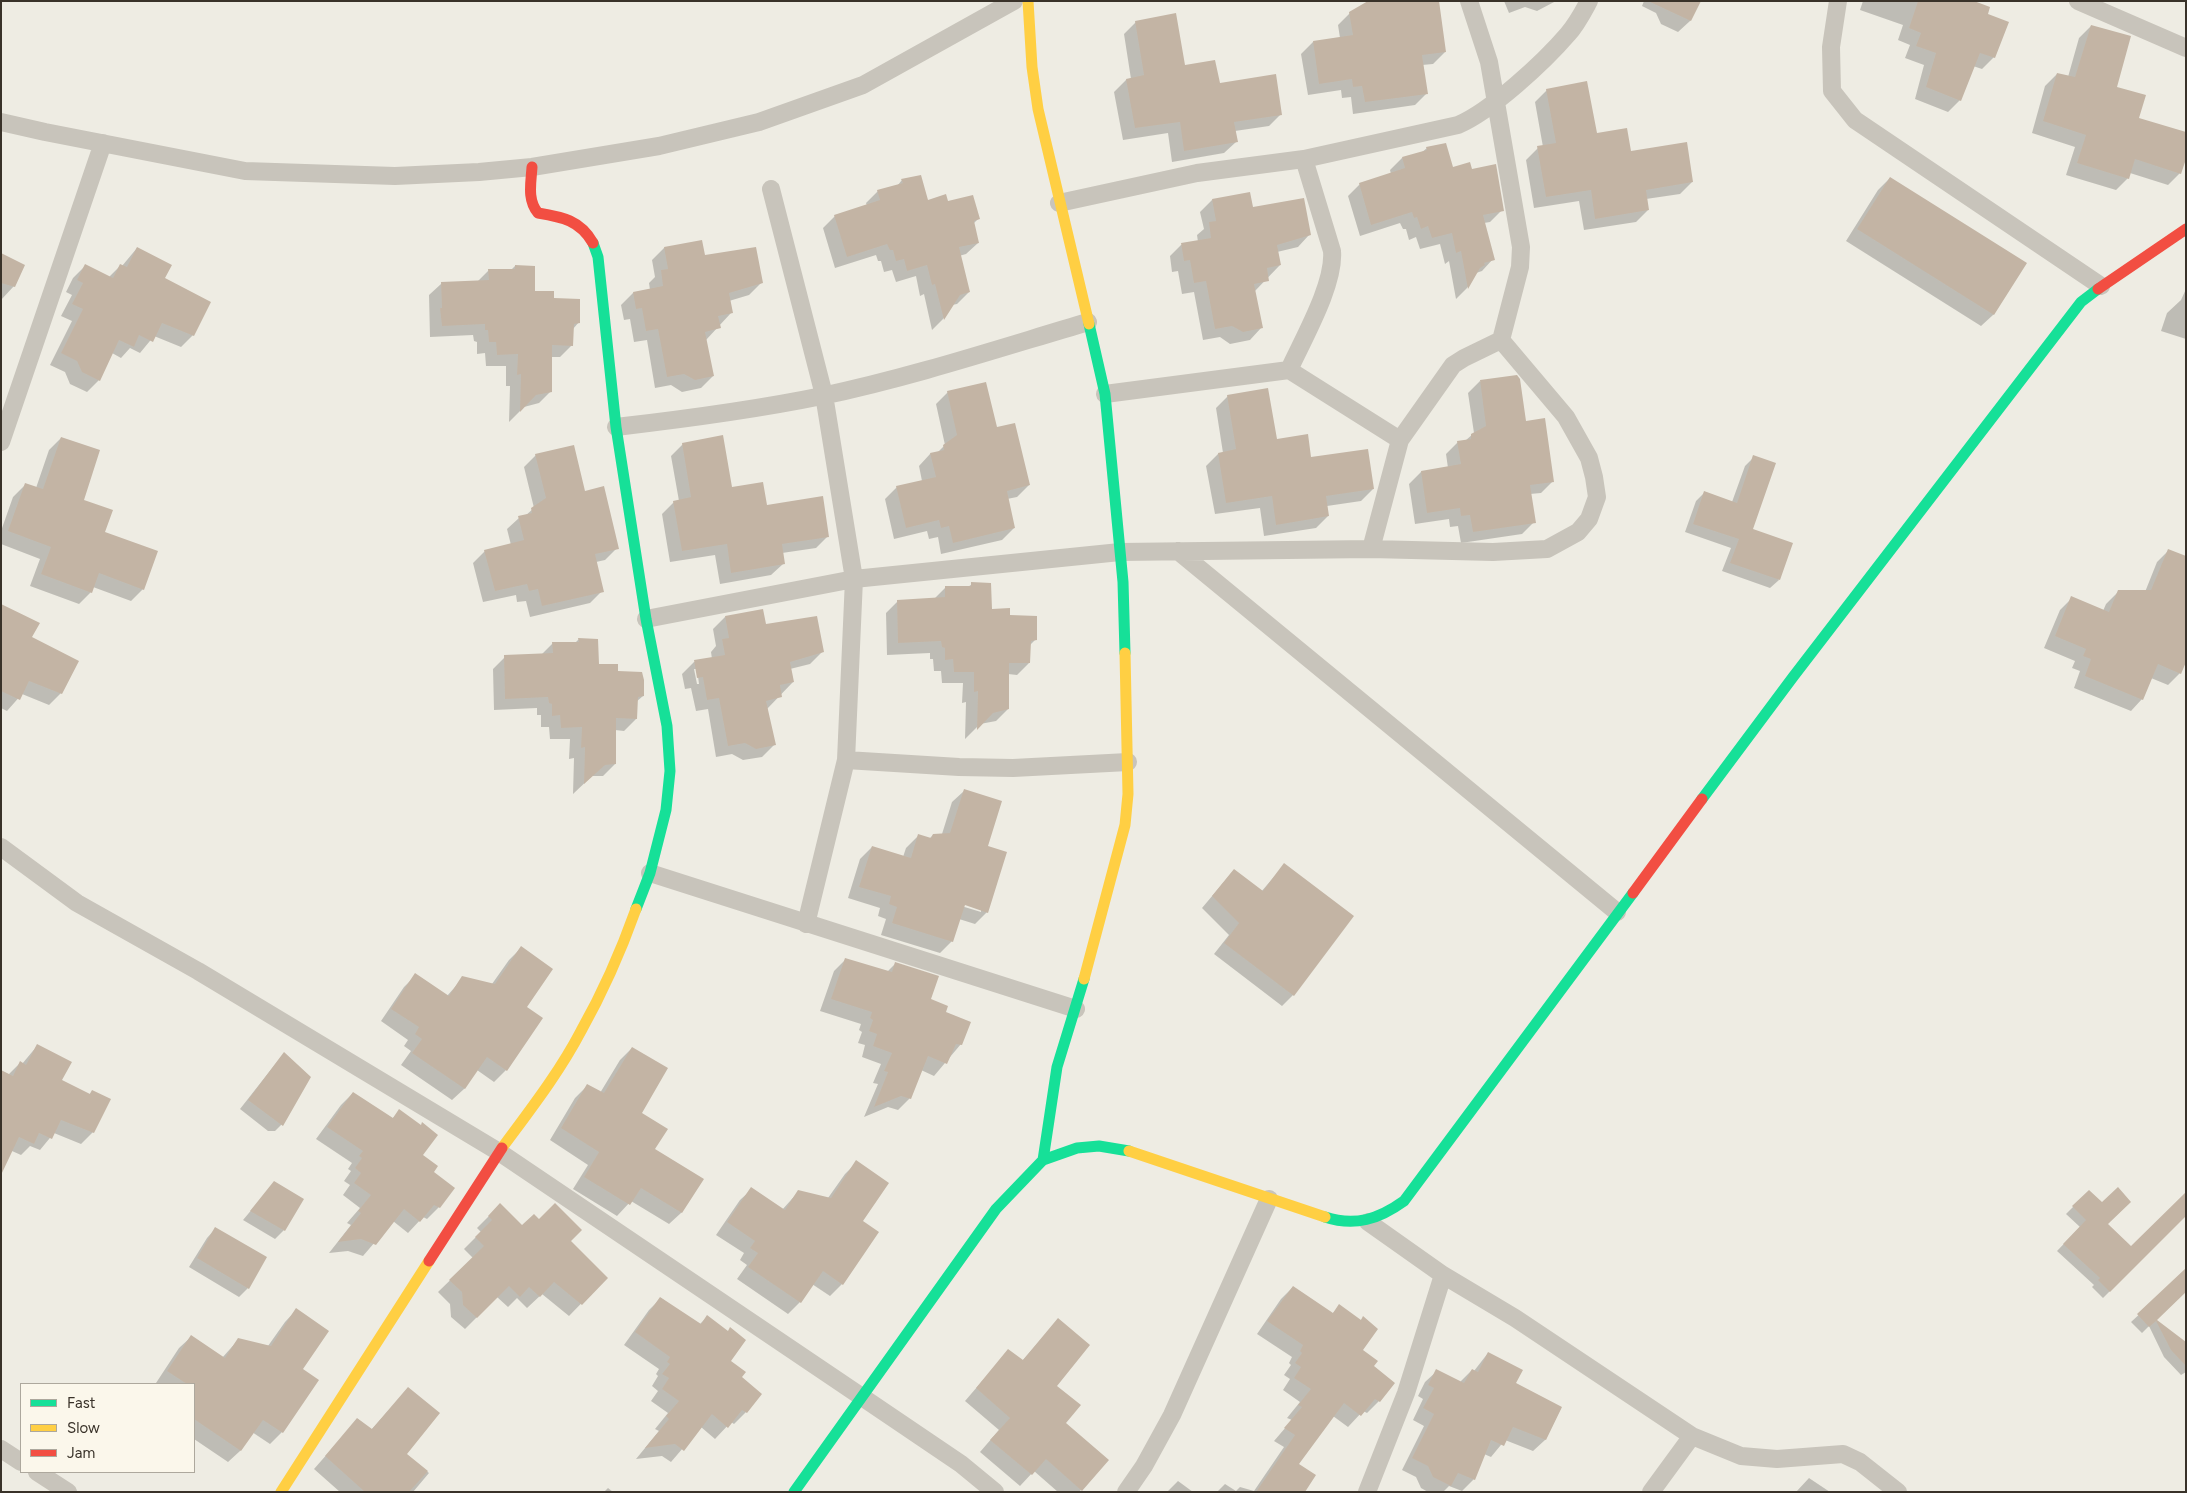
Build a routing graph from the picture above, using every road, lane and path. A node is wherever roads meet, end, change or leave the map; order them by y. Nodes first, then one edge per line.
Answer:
1 (1014, 1) edge
2 (1028, 1) edge
3 (1469, 1) edge
4 (1589, 1) edge
5 (1838, 1) edge
6 (2078, 1) edge
7 (2186, 48) edge
8 (1494, 103) junction
9 (1, 122) edge
10 (103, 143) junction
11 (1304, 159) junction
12 (532, 167) junction
13 (771, 189) dead end
14 (1059, 202) junction
15 (2186, 230) edge
16 (2101, 286) junction
17 (1088, 322) junction
18 (1501, 340) junction
19 (1289, 370) junction
20 (1105, 394) junction
21 (824, 396) junction
22 (616, 428) junction
23 (1400, 440) junction
24 (1, 442) edge
25 (1371, 550) junction
26 (1178, 551) junction
27 (1120, 552) junction
28 (854, 579) junction
29 (646, 619) junction
30 (846, 760) junction
31 (1128, 762) junction
32 (1, 847) edge
33 (650, 873) junction
34 (1617, 912) junction
35 (806, 924) junction
36 (1076, 1009) junction
37 (499, 1152) junction
38 (1043, 1160) junction
39 (1269, 1199) junction
40 (1368, 1222) junction
41 (1443, 1275) junction
42 (862, 1397) junction
43 (1692, 1436) junction
44 (1, 1449) edge
45 (20, 1461) edge
46 (39, 1473) edge
47 (68, 1492) edge
48 (280, 1492) edge
49 (794, 1492) edge
50 (995, 1492) edge
51 (1126, 1492) edge
52 (1367, 1492) edge
53 (1651, 1492) edge
54 (1898, 1492) edge

1 - 12 street
2 - 14 street
3 - 8 street
4 - 8 street
5 - 16 street
6 - 7 street
8 - 11 street
8 - 18 street
9 - 10 street
10 - 12 street
10 - 24 street
11 - 14 street
11 - 19 street
12 - 22 street
13 - 21 street
14 - 17 street
15 - 16 street
16 - 34 street
17 - 20 street
17 - 21 street
18 - 23 street
18 - 25 street
19 - 20 street
19 - 23 street
20 - 27 street
21 - 22 street
21 - 28 street
22 - 29 street
23 - 25 street
25 - 26 street
26 - 27 street
26 - 34 street
27 - 28 street
27 - 31 street
28 - 29 street
28 - 30 street
29 - 33 street
30 - 31 street
30 - 35 street
31 - 36 street
32 - 37 street
33 - 35 street
33 - 37 street
34 - 40 street
35 - 36 street
36 - 38 street
37 - 42 street
37 - 48 street
38 - 39 street
38 - 42 street
39 - 40 street
39 - 51 street
40 - 41 street
41 - 43 street
41 - 52 street
42 - 49 street
42 - 50 street
43 - 53 street
43 - 54 street
44 - 45 street
46 - 47 street

